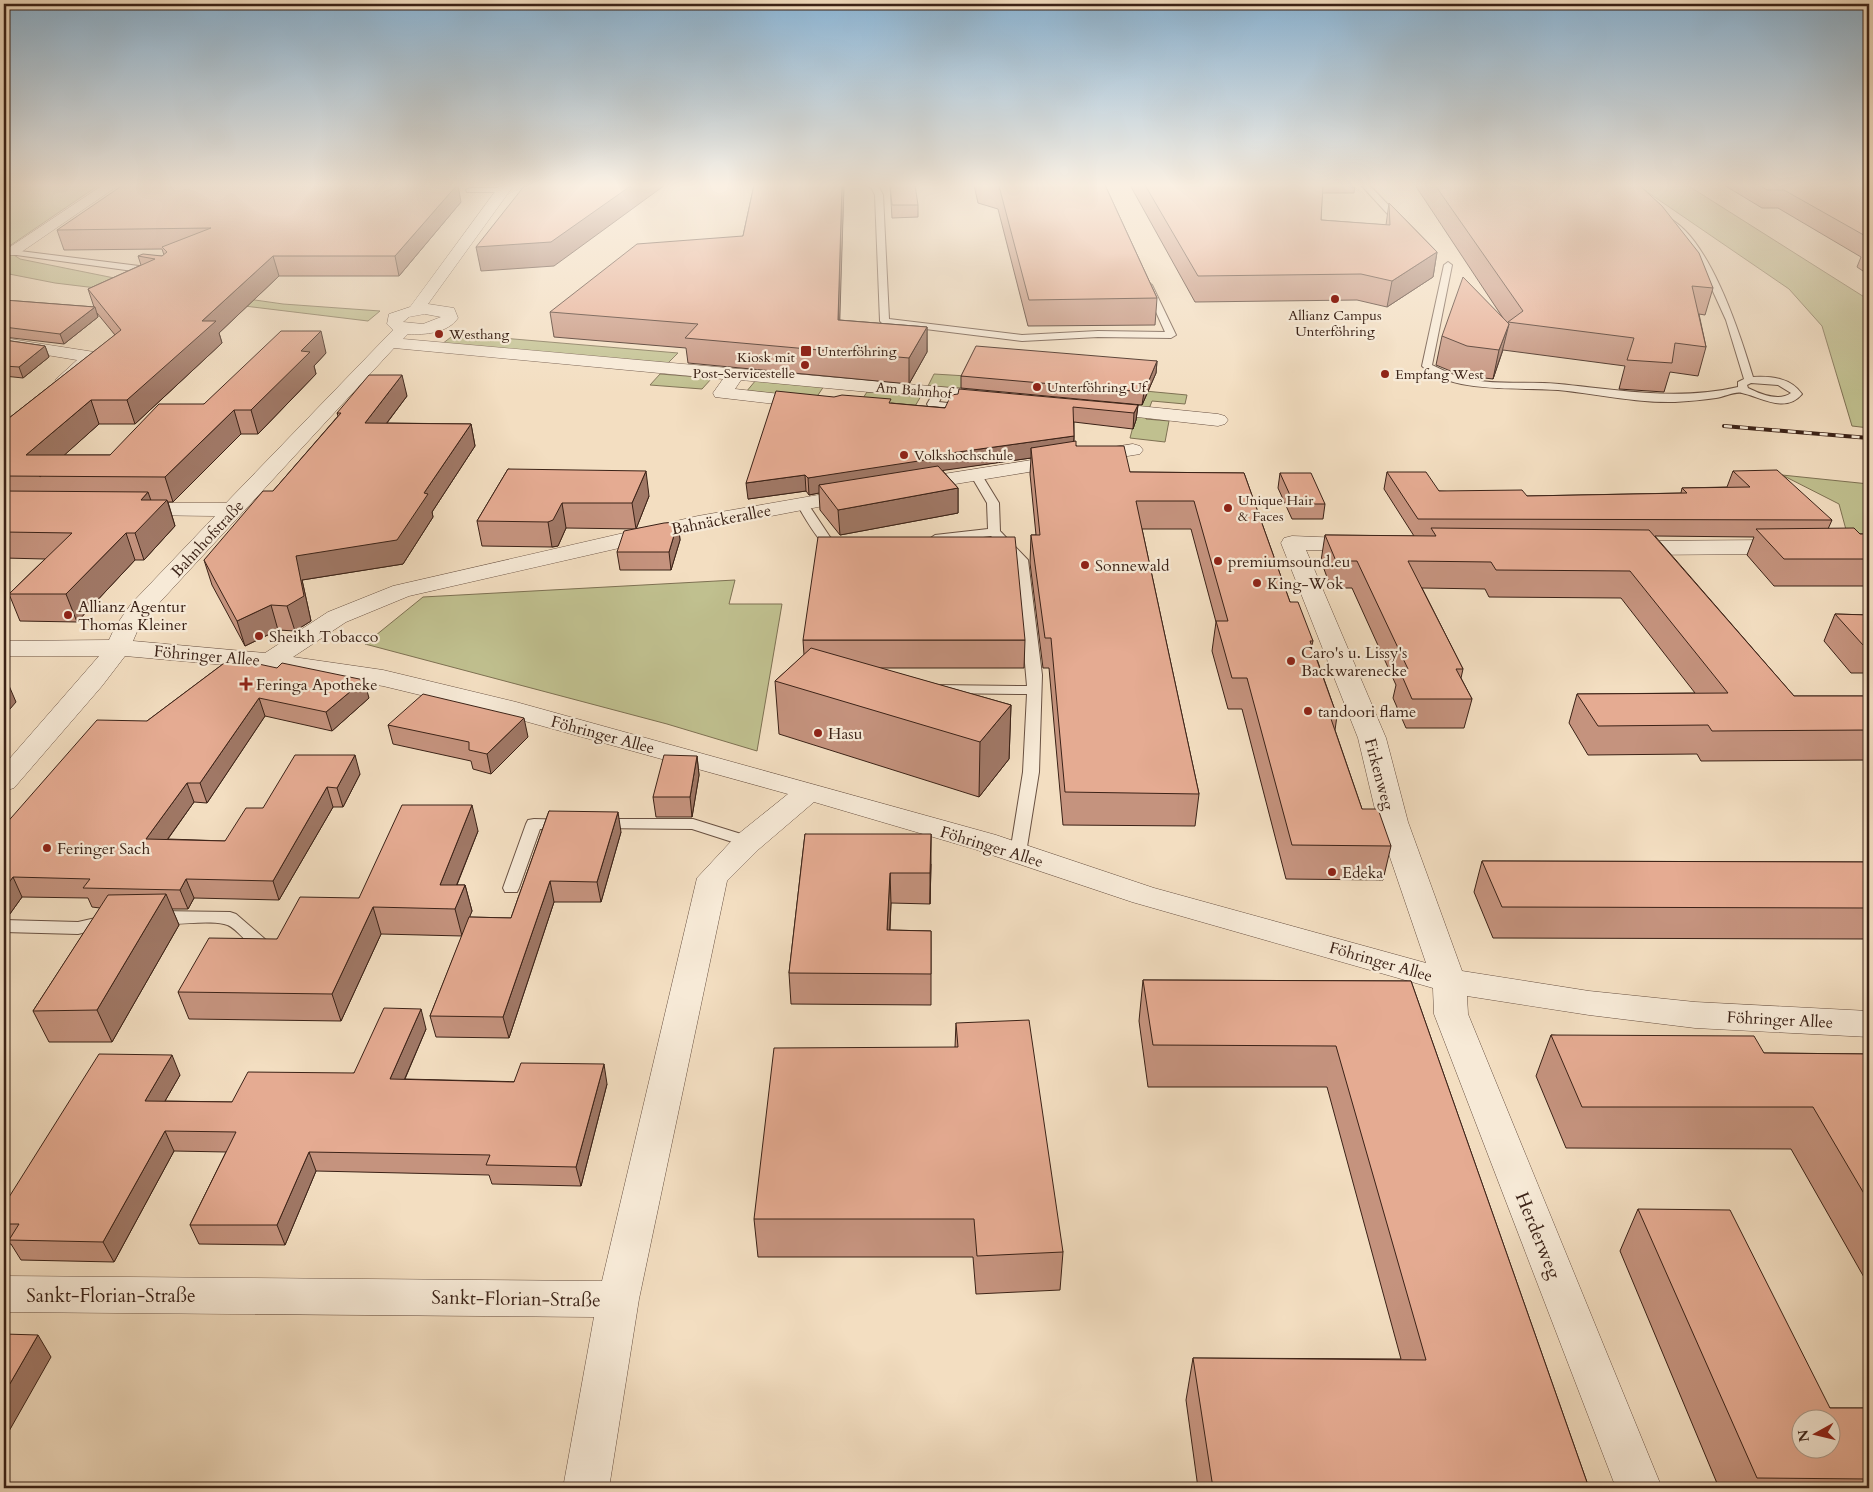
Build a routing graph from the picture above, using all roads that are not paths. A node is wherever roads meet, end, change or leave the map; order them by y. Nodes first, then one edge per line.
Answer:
1 (30, 255) edge
2 (455, 255) edge
3 (882, 255) edge
4 (1697, 255) edge
5 (136, 258) dead end
6 (66, 260) junction
7 (1448, 265) dead end
8 (167, 272) edge
9 (1143, 274) edge
10 (416, 310) junction
11 (885, 321) junction
12 (397, 335) junction
13 (4, 343) edge
14 (1002, 344) dead end
15 (736, 374) junction
16 (848, 384) junction
17 (50, 392) edge
18 (1015, 400) edge
19 (933, 403) junction
20 (953, 406) edge
21 (1082, 406) edge
22 (1218, 420) dead end
23 (1133, 450) dead end
24 (976, 474) junction
25 (802, 503) junction
26 (112, 509) edge
27 (232, 510) junction
28 (994, 532) junction
29 (927, 540) edge
30 (1380, 545) edge
31 (1812, 546) edge
32 (1611, 548) edge
33 (851, 550) edge
34 (4, 648) edge
35 (118, 648) junction
36 (270, 661) junction
37 (918, 689) edge
38 (1035, 690) junction
39 (4, 782) edge
40 (808, 791) junction
41 (748, 842) junction
42 (1018, 853) junction
43 (511, 888) dead end
44 (4, 926) edge
45 (257, 940) edge
46 (1449, 980) junction
47 (1869, 1024) edge
48 (4, 1294) edge
49 (618, 1299) junction
50 (586, 1488) edge
51 (1639, 1488) edge

1 - 6 lane
2 - 10 street
3 - 11 lane
4 - 7 lane
5 - 6 lane
6 - 8 lane
9 - 11 lane
10 - 12 street
10 - 12 street
11 - 14 lane
12 - 15 street, Am Bahnhof
12 - 27 street, Bahnhofstraße
13 - 17 street
15 - 16 street, Am Bahnhof
15 - 16 street
16 - 19 street, Am Bahnhof
18 - 19 street, Am Bahnhof
19 - 20 lane
21 - 22 street
23 - 24 street, Bahnäckerallee
24 - 25 street, Bahnäckerallee
24 - 28 lane
25 - 33 lane
25 - 36 street, Bahnäckerallee
26 - 27 street
27 - 35 street, Bahnhofstraße
28 - 29 lane
28 - 38 lane
30 - 46 street, Firkenweg
31 - 32 street
34 - 35 street, Föhringer Allee
35 - 36 street, Föhringer Allee
35 - 39 street, Bahnhofstraße
36 - 40 street, Föhringer Allee
37 - 38 lane
38 - 42 lane
40 - 41 street, Sankt-Florian-Straße
40 - 42 street, Föhringer Allee
41 - 43 lane
41 - 49 street, Sankt-Florian-Straße
42 - 46 street, Föhringer Allee
44 - 45 lane
46 - 47 street, Föhringer Allee
46 - 51 street, Herderweg
48 - 49 street, Sankt-Florian-Straße
49 - 50 street

